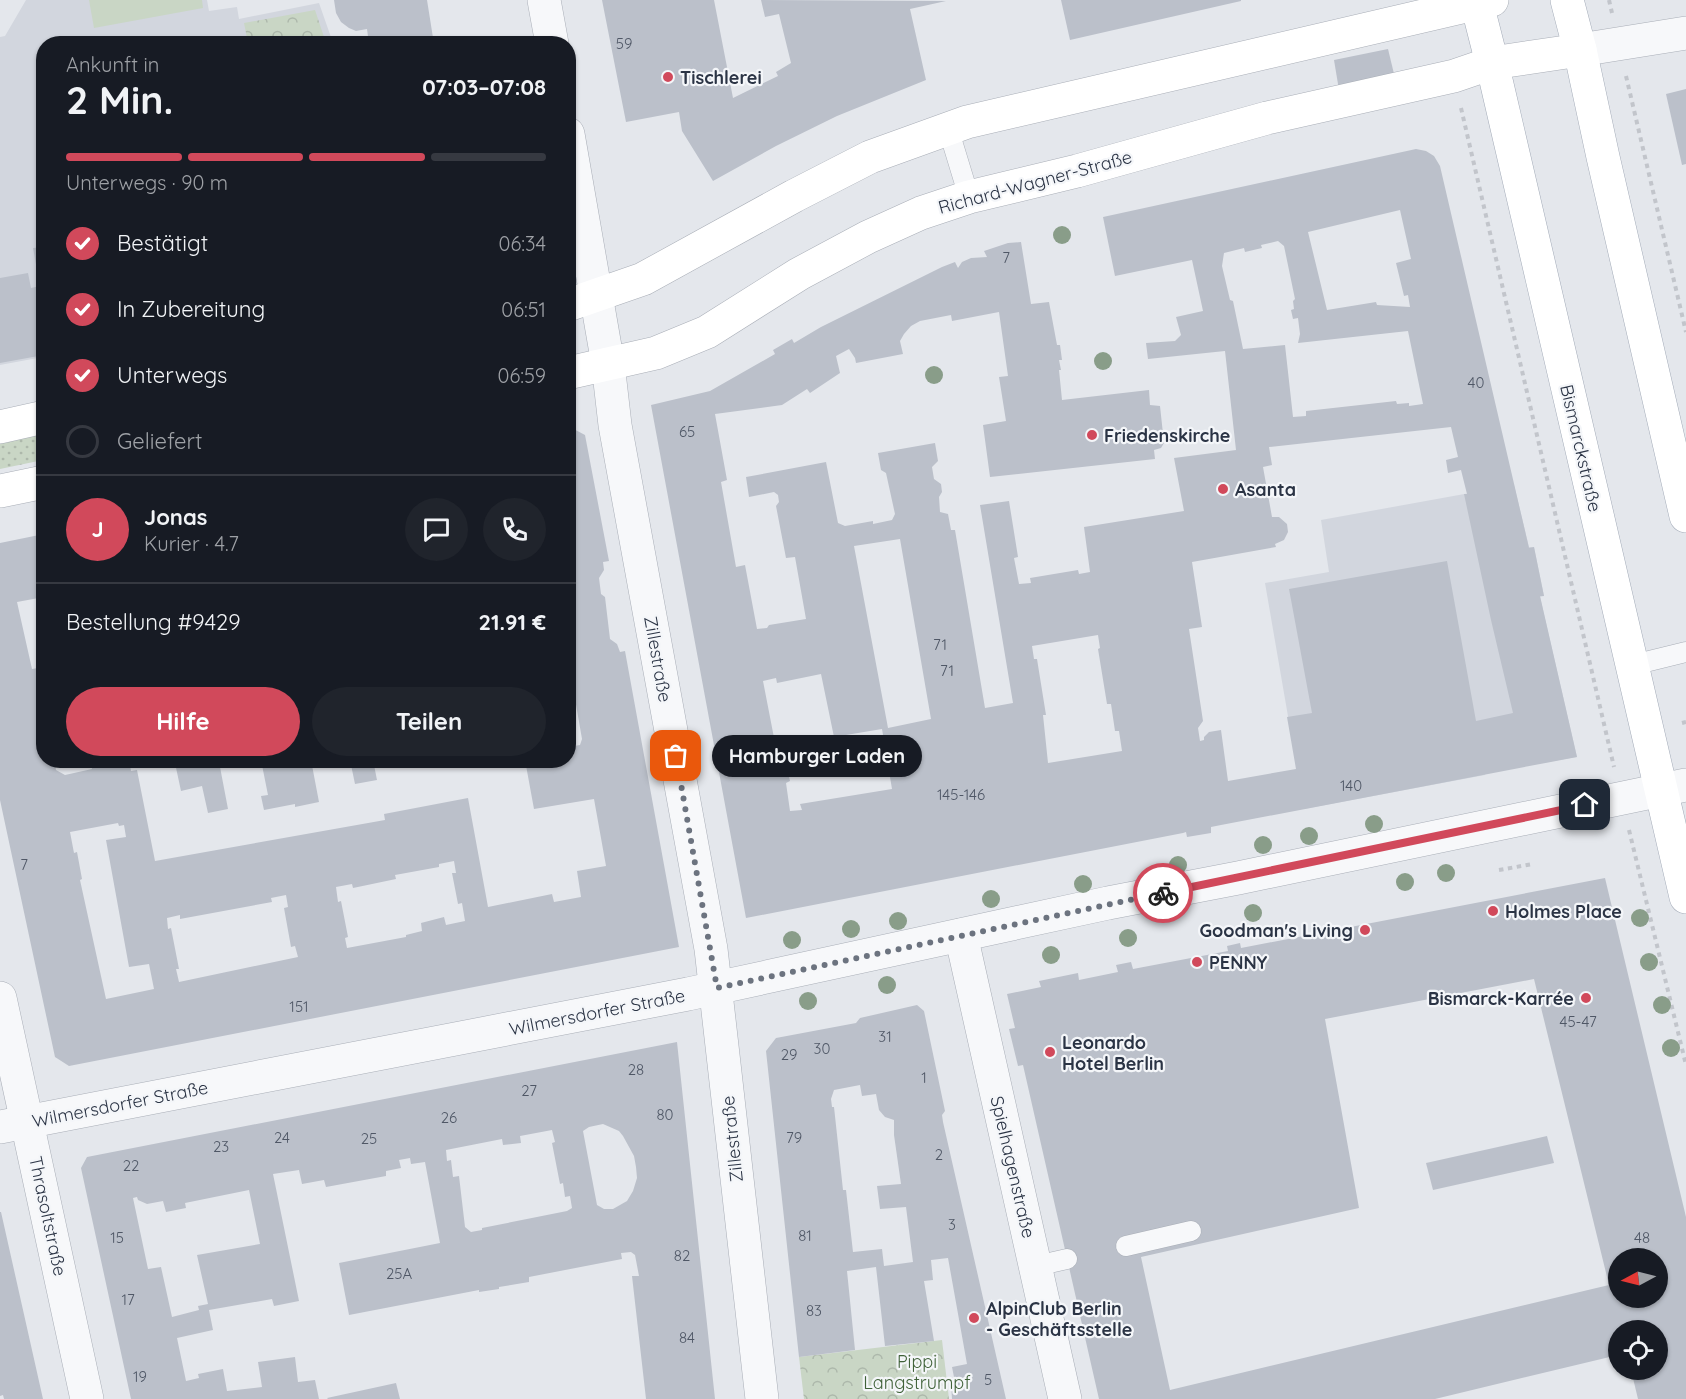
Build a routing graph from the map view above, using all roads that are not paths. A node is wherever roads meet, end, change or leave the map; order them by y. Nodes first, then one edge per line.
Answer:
1 (544, 0) edge
2 (1567, 0) edge
3 (1482, 1) edge
4 (1686, 33) edge
5 (551, 36) edge
6 (1580, 50) junction
7 (1492, 63) junction
8 (948, 128) junction
9 (969, 197) junction
10 (576, 223) edge
11 (583, 300) edge
12 (608, 364) junction
13 (576, 371) edge
14 (36, 419) edge
15 (0, 427) edge
16 (36, 484) edge
17 (0, 491) edge
18 (1686, 516) edge
19 (1686, 652) edge
20 (1633, 666) junction
21 (1674, 787) edge
22 (1686, 897) edge
23 (961, 935) junction
24 (717, 988) junction
25 (0, 998) edge
26 (14, 1124) edge
27 (1191, 1231) dead end
28 (1126, 1246) dead end
29 (1067, 1259) dead end
30 (1036, 1266) junction
31 (87, 1399) edge
32 (762, 1399) edge
33 (1065, 1399) edge

1 - 5 street
2 - 6 street
3 - 7 street, Bismarckstraße
3 - 8 street
4 - 6 street
6 - 7 street, Richard-Wagner-Straße
6 - 18 street
7 - 9 street, Richard-Wagner-Straße
7 - 20 street, Bismarckstraße
8 - 9 lane
8 - 11 street
9 - 12 street, Richard-Wagner-Straße
10 - 11 street, Zillestraße
11 - 12 street, Zillestraße
12 - 13 street, Richard-Wagner-Straße
12 - 24 street, Zillestraße
14 - 15 street
16 - 17 street
19 - 20 lane
20 - 21 street, Bismarckstraße
21 - 22 street, Bismarckstraße
21 - 23 street, Wilmersdorfer Straße
23 - 24 street, Wilmersdorfer Straße
23 - 30 street, Spielhagenstraße
24 - 26 street, Wilmersdorfer Straße
24 - 32 street, Zillestraße
25 - 26 street, Thrasoltstraße
26 - 31 street, Thrasoltstraße
27 - 28 lane
29 - 30 lane
30 - 33 street, Spielhagenstraße

